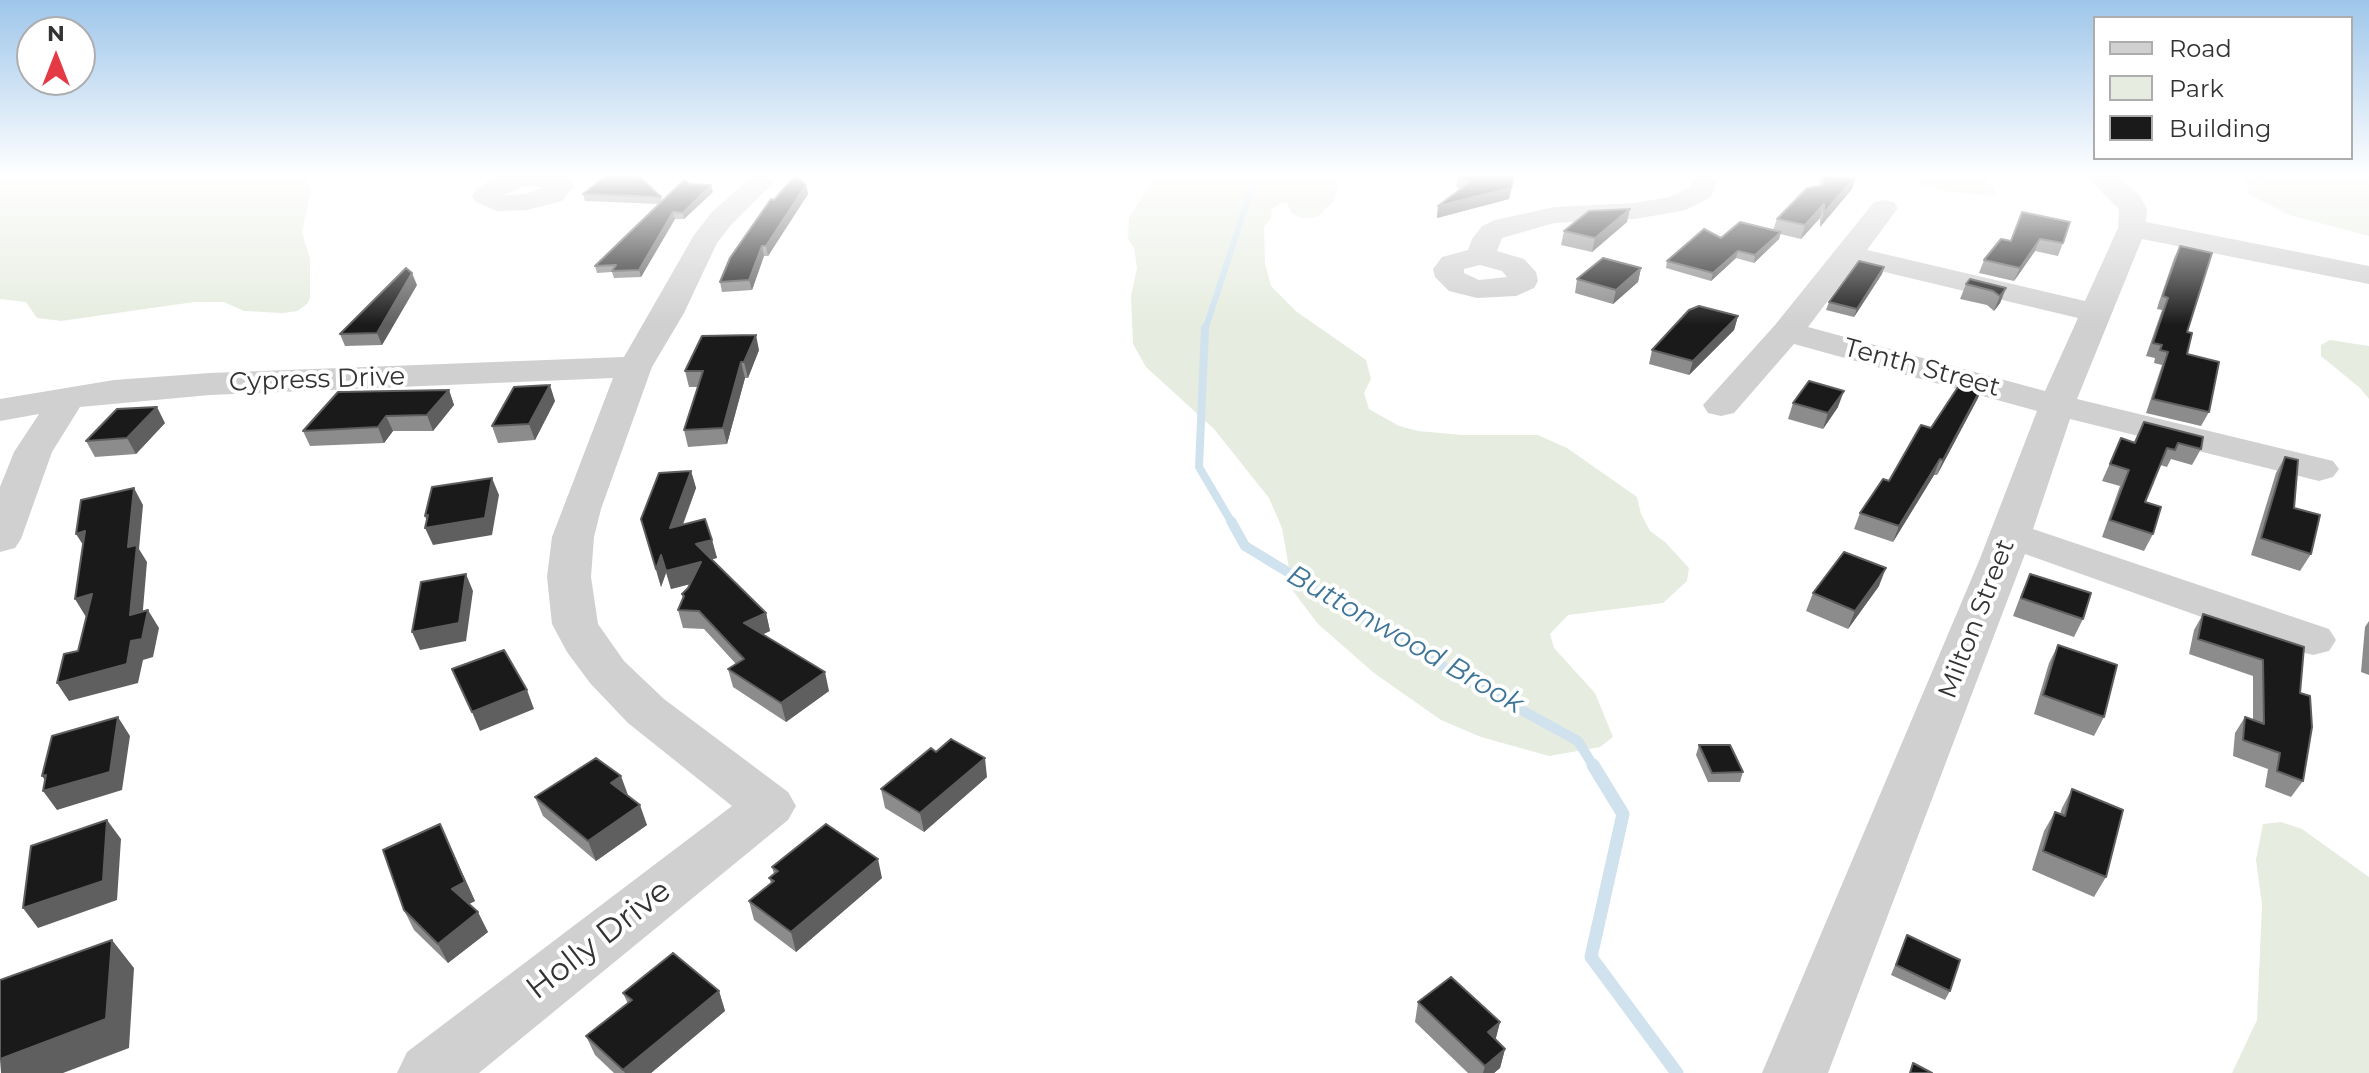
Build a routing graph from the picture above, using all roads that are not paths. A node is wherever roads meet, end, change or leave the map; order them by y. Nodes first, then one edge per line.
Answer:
1 (716, 225) edge
2 (1509, 225) edge
3 (1870, 225) edge
4 (2132, 228) joint
5 (1847, 254) junction
6 (1481, 256) dead end
7 (2369, 275) edge
8 (2097, 313) junction
9 (1787, 332) junction
10 (635, 367) junction
11 (68, 398) junction
12 (1721, 405) dead end
13 (2057, 405) junction
14 (0, 410) edge
15 (2319, 469) dead end
16 (2010, 535) junction
17 (0, 539) edge
18 (2313, 640) dead end
19 (430, 1073) edge
20 (1795, 1073) edge

1 - 10 street
2 - 6 street
3 - 5 street
4 - 7 street
4 - 8 street, Milton Street
5 - 8 street
5 - 9 street
8 - 13 street, Milton Street
9 - 12 street
9 - 13 street, Tenth Street
10 - 11 street, Cypress Drive
10 - 19 street, Holly Drive
11 - 14 street, Cypress Drive
11 - 17 street
13 - 15 street, Tenth Street
13 - 16 street, Milton Street
16 - 18 street
16 - 20 street, Milton Street

